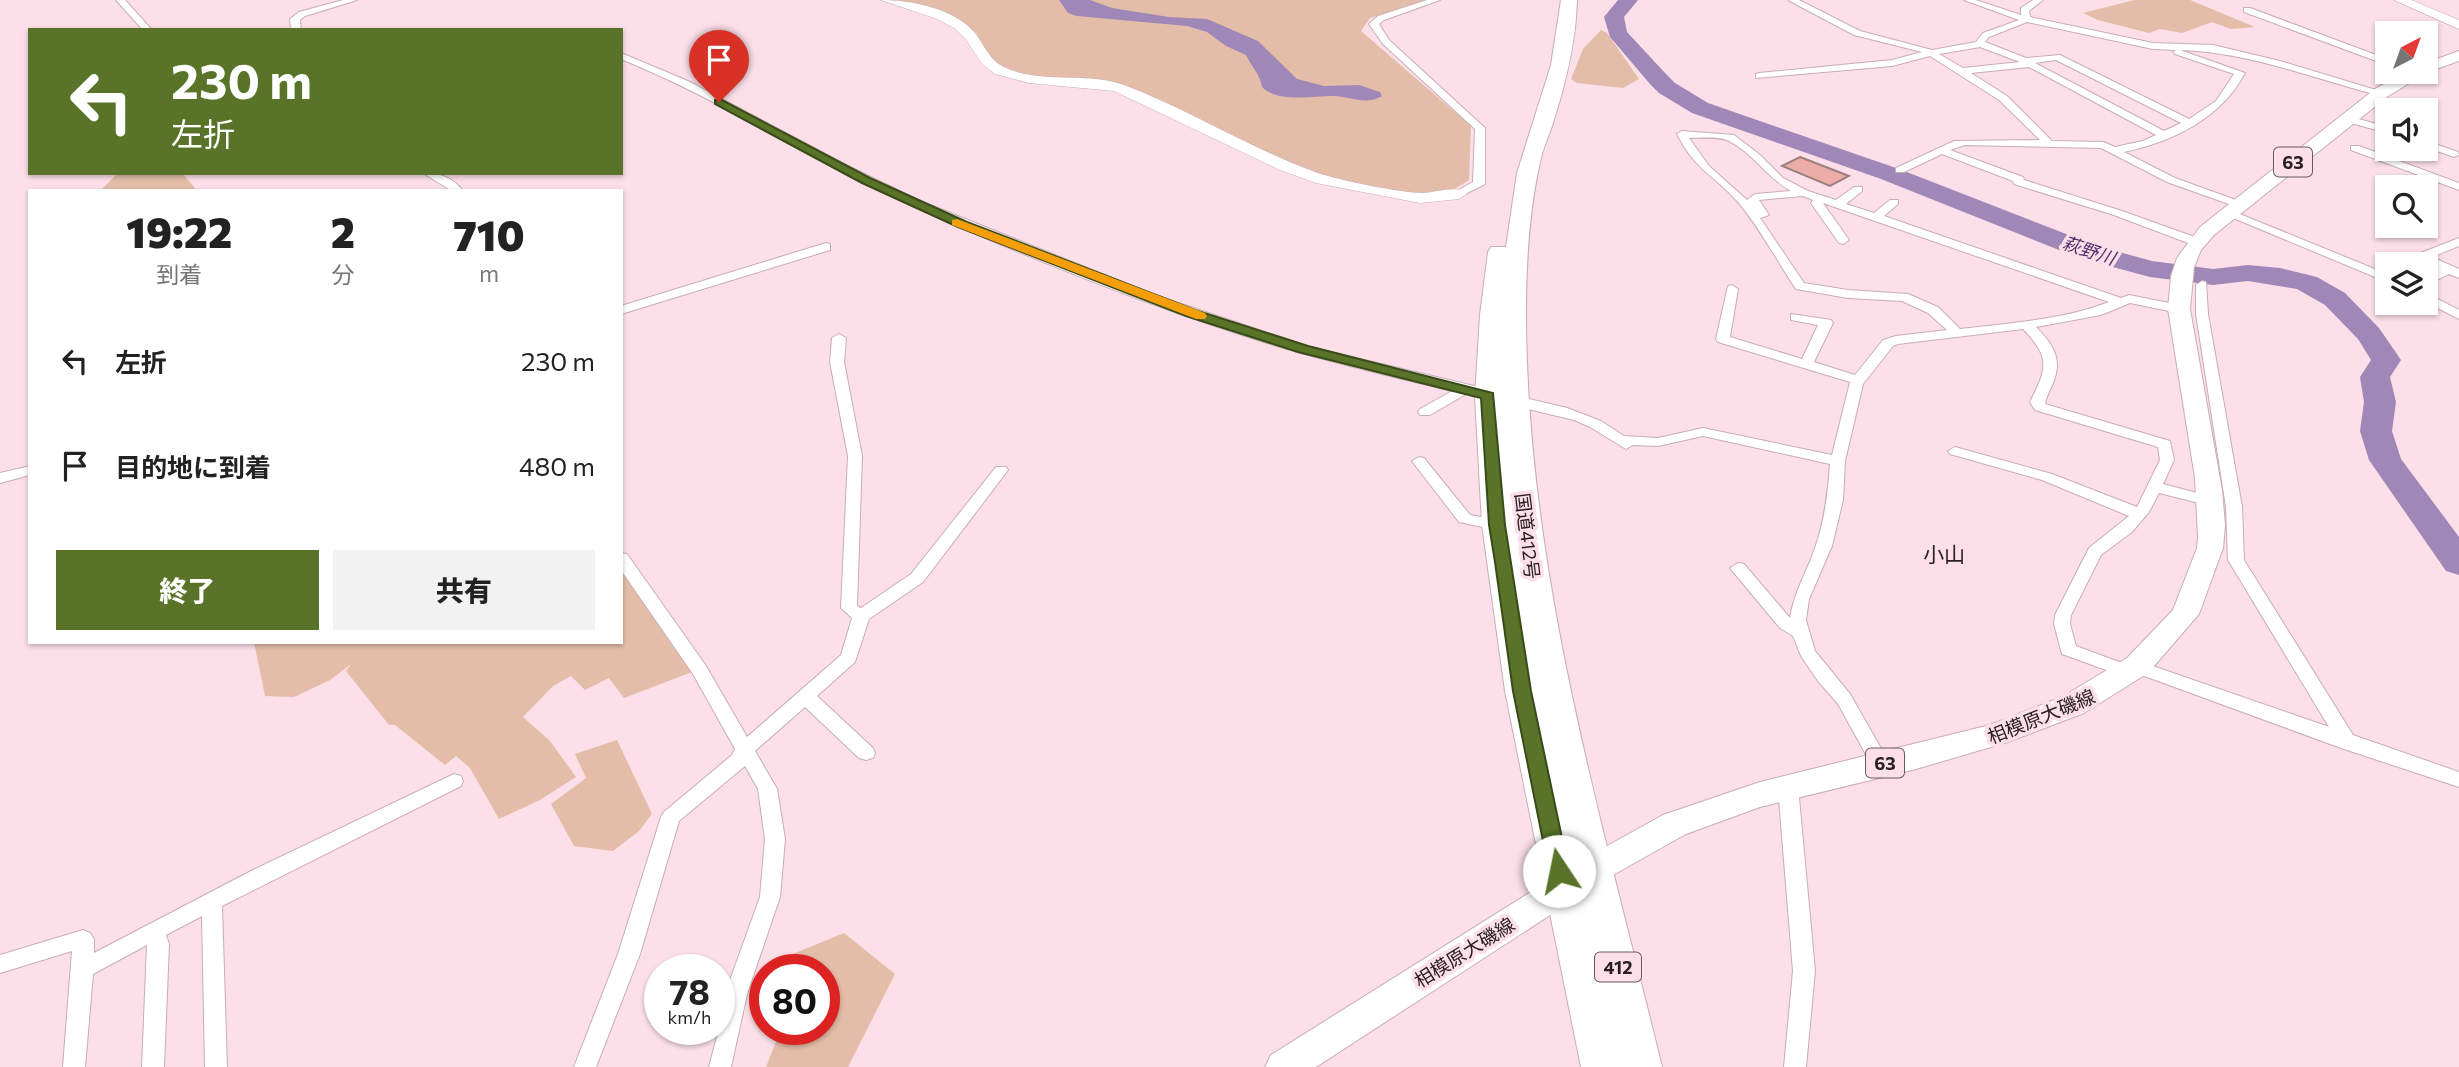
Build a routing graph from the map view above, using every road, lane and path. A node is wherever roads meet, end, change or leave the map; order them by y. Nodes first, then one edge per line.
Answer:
1 (120, 0) edge
2 (353, 0) edge
3 (887, 0) edge
4 (1436, 0) edge
5 (1557, 0) edge
6 (1569, 0) edge
7 (1792, 0) edge
8 (1968, 0) edge
9 (2039, 0) edge
10 (2400, 0) edge
11 (2247, 10) dead end
12 (2026, 19) junction
13 (2459, 24) edge
14 (146, 28) edge
15 (296, 28) edge
16 (1981, 44) junction
17 (2162, 47) junction
18 (1932, 54) junction
19 (623, 57) edge
20 (2375, 58) edge
21 (2456, 60) edge
22 (2027, 62) junction
23 (2438, 65) edge
24 (1964, 71) junction
25 (1759, 76) dead end
26 (2396, 84) edge
27 (2381, 93) junction
28 (2348, 119) junction
29 (2189, 123) junction
30 (2375, 127) edge
31 (2164, 135) junction
32 (2044, 145) junction
33 (2355, 148) dead end
34 (2438, 148) edge
35 (2116, 150) junction
36 (1943, 151) junction
37 (2448, 151) dead end
38 (1900, 170) dead end
39 (432, 175) edge
40 (2459, 187) edge
41 (456, 189) edge
42 (1858, 189) dead end
43 (1804, 192) junction
44 (1460, 194) joint
45 (1820, 198) junction
46 (1894, 202) dead end
47 (1838, 204) junction
48 (2235, 209) junction
49 (1876, 217) junction
50 (1773, 229) dead end
51 (1843, 240) dead end
52 (2196, 242) junction
53 (2459, 242) edge
54 (826, 247) dead end
55 (2454, 272) edge
56 (2375, 273) edge
57 (2186, 286) junction
58 (1732, 289) dead end
59 (2121, 302) junction
60 (2438, 304) edge
61 (623, 309) edge
62 (2459, 315) edge
63 (1796, 317) dead end
64 (2026, 324) junction
65 (1956, 332) junction
66 (839, 338) dead end
67 (1806, 364) junction
68 (1858, 380) junction
69 (1477, 392) junction
70 (1516, 402) junction
71 (1425, 412) dead end
72 (1955, 451) dead end
73 (1419, 461) dead end
74 (1838, 461) junction
75 (1001, 470) dead end
76 (28, 471) edge
77 (0, 478) edge
78 (2156, 487) junction
79 (2222, 504) junction
80 (2139, 514) junction
81 (1497, 525) junction
82 (623, 561) edge
83 (1738, 568) dead end
84 (861, 615) junction
85 (1800, 633) junction
86 (2135, 670) junction
87 (805, 696) junction
88 (2348, 743) junction
89 (744, 750) junction
90 (866, 753) dead end
91 (1881, 764) junction
92 (2459, 780) edge
93 (454, 781) dead end
94 (1788, 787) junction
95 (1595, 867) junction
96 (1563, 890) junction
97 (212, 902) junction
98 (155, 933) junction
99 (0, 964) edge
100 (83, 969) junction
101 (74, 1067) edge
102 (153, 1067) edge
103 (216, 1067) edge
104 (585, 1067) edge
105 (720, 1067) edge
106 (1284, 1067) edge
107 (1602, 1067) edge
108 (1641, 1067) edge
109 (1795, 1067) edge

1 - 14 street
2 - 15 street
3 - 44 street
4 - 44 street
5 - 69 highway, 国道412号 / 412
6 - 70 highway, 国道412号 / 412
7 - 18 street
8 - 12 street
9 - 12 street
10 - 13 street
11 - 20 street
12 - 16 street
12 - 17 street
16 - 18 street
16 - 22 street
17 - 27 street
17 - 29 street
18 - 24 street
18 - 25 street
19 - 69 street
21 - 23 main road
22 - 24 street
22 - 29 street
22 - 31 street
24 - 32 street
26 - 27 main road, 63
27 - 28 main road, 63
28 - 30 street
28 - 48 main road, 63
29 - 31 street
31 - 35 street
32 - 35 street
32 - 36 street
33 - 40 street
34 - 37 street
35 - 48 street
36 - 38 street
36 - 52 street
39 - 41 street
42 - 47 street
43 - 45 street
43 - 50 street
43 - 65 street
45 - 47 street
45 - 51 street
46 - 49 street
47 - 49 street
48 - 52 main road, 63
48 - 56 street
49 - 59 street
52 - 57 main road, 63
53 - 55 street
54 - 61 street
57 - 59 street
57 - 79 main road, 相模原大磯線 / 63
58 - 67 street
59 - 64 street
60 - 62 street
63 - 67 street
64 - 65 street
64 - 78 street
65 - 68 street
66 - 84 street
67 - 68 street
68 - 74 street
69 - 70 street
69 - 71 street
69 - 81 highway, 国道412号 / 412
70 - 74 street
70 - 95 highway, 国道412号 / 412
72 - 80 street
73 - 81 street
74 - 85 street
75 - 84 street
76 - 77 street
78 - 79 street
78 - 80 street
79 - 86 main road, 相模原大磯線 / 63
79 - 88 street
80 - 86 street
81 - 96 highway, 国道412号 / 412
82 - 89 street
83 - 85 street
84 - 87 street
85 - 91 street
86 - 88 street
86 - 91 main road, 相模原大磯線 / 63
87 - 89 street
87 - 90 street
88 - 92 street
89 - 104 street
89 - 105 street
91 - 94 main road, 相模原大磯線 / 63
93 - 97 street
94 - 95 main road, 相模原大磯線 / 63
94 - 109 street
95 - 96 main road, 相模原大磯線 / 63
95 - 108 highway, 国道412号 / 412
96 - 106 main road, 相模原大磯線 / 63
96 - 107 highway, 国道412号 / 412
97 - 98 street
97 - 103 street
98 - 100 street
98 - 102 street
99 - 100 street
100 - 101 street

